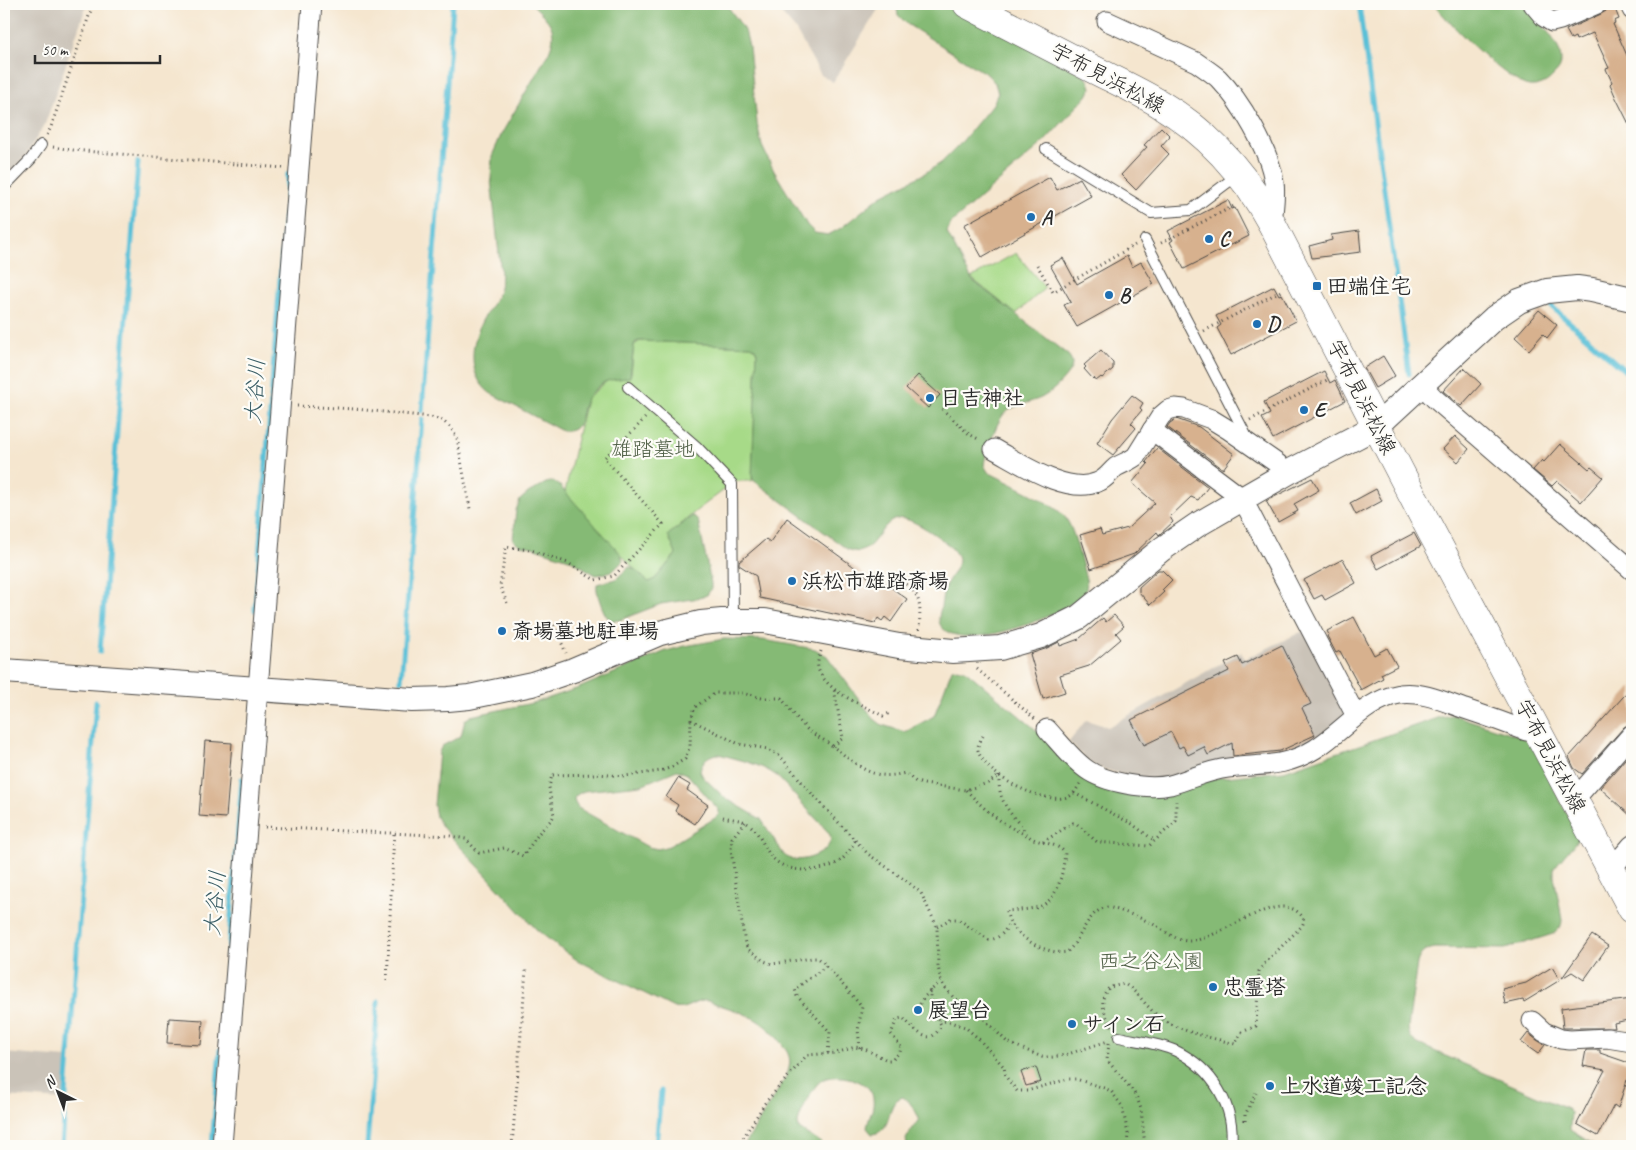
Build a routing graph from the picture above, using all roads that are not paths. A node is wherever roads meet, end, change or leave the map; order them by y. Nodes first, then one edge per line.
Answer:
1 (312, 4) edge
2 (967, 4) edge
3 (1533, 4) edge
4 (1597, 4) edge
5 (1630, 4) edge
6 (1632, 10) edge
7 (1107, 21) dead end
8 (41, 145) road end
9 (1046, 149) dead end
10 (1240, 173) junction
11 (4, 187) edge
12 (1272, 224) junction
13 (1145, 240) road end
14 (1632, 299) edge
15 (1422, 385) junction
16 (628, 387) dead end
17 (1377, 426) junction
18 (1152, 430) junction
19 (1252, 446) junction
20 (994, 448) dead end
21 (1284, 475) junction
22 (1242, 498) junction
23 (1632, 570) edge
24 (733, 620) junction
25 (4, 671) edge
26 (259, 688) junction
27 (1356, 716) junction
28 (1535, 726) junction
29 (1047, 729) road end
30 (1632, 734) edge
31 (1572, 796) junction
32 (1632, 845) edge
33 (1609, 866) junction
34 (1632, 909) edge
35 (1532, 1021) dead end
36 (1114, 1039) road end
37 (1632, 1042) edge
38 (222, 1146) edge
39 (1231, 1146) edge

1 - 26 street
2 - 10 main road, 宇布見浜松線
3 - 4 street
5 - 6 street
7 - 12 street
8 - 11 lane
9 - 10 lane
10 - 12 main road, 宇布見浜松線
12 - 17 main road, 宇布見浜松線
13 - 19 lane
14 - 15 street
15 - 17 street
15 - 23 street
16 - 24 lane
17 - 21 street
17 - 28 main road, 宇布見浜松線
18 - 19 street
18 - 20 street
18 - 22 street
19 - 21 street
21 - 22 street
22 - 24 street
22 - 27 street
24 - 26 street
25 - 26 street
26 - 38 street
27 - 28 street
27 - 29 street
28 - 31 main road, 宇布見浜松線
30 - 31 street
31 - 33 main road, 宇布見浜松線
32 - 33 street
33 - 34 main road, 宇布見浜松線
35 - 37 street
36 - 39 lane

